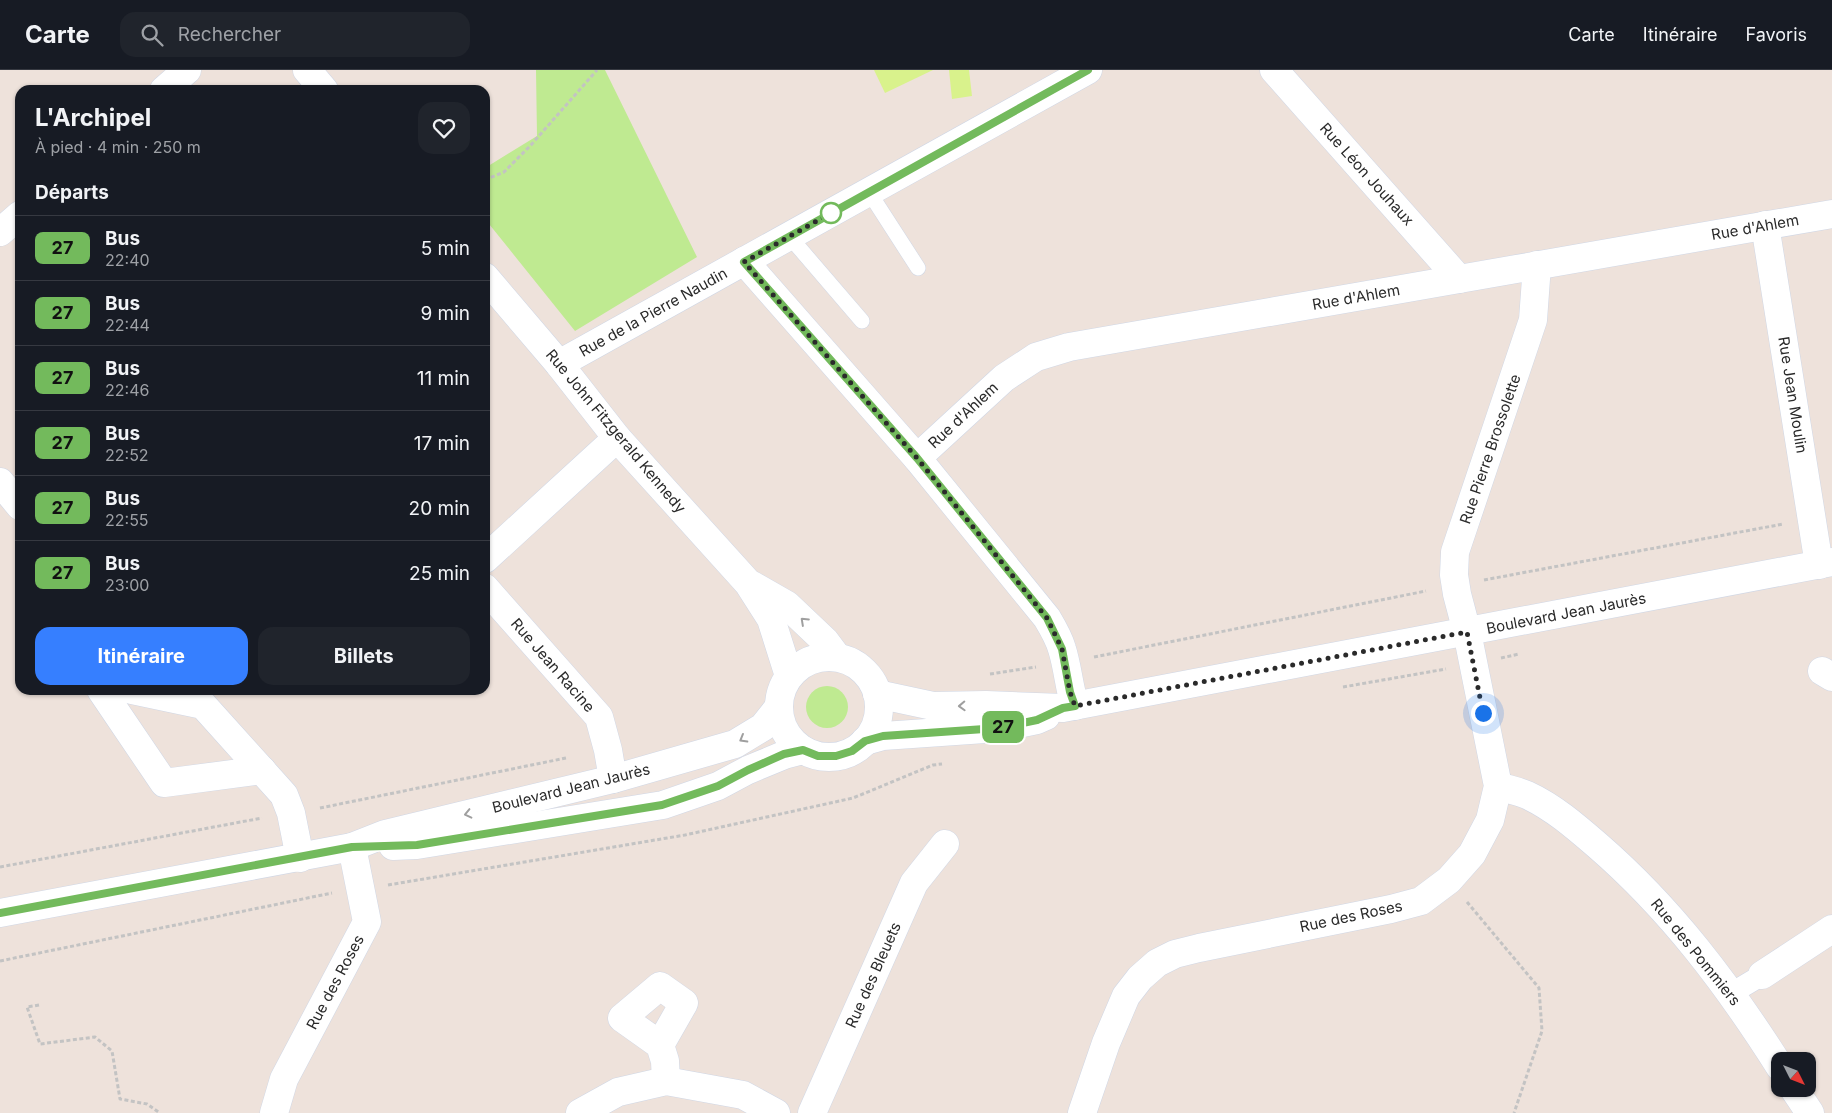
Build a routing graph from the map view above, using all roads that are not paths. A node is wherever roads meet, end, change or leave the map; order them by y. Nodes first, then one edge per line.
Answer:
1 (187, 70) edge
2 (307, 70) edge
3 (1088, 70) edge
4 (1274, 70) edge
5 (170, 85) edge
6 (320, 85) edge
7 (869, 192) junction
8 (1832, 214) edge
9 (15, 219) edge
10 (1765, 225) junction
11 (0, 232) edge
12 (789, 236) junction
13 (744, 262) junction
14 (1537, 265) junction
15 (918, 268) dead end
16 (1459, 278) junction
17 (490, 283) edge
18 (862, 321) dead end
19 (559, 364) junction
20 (617, 438) junction
21 (917, 458) junction
22 (0, 482) edge
23 (15, 500) edge
24 (490, 554) edge
25 (1826, 564) edge
26 (748, 583) junction
27 (490, 594) edge
28 (1467, 632) junction
29 (837, 657) junction
30 (789, 676) junction
31 (877, 694) junction
32 (104, 695) edge
33 (156, 695) edge
34 (1069, 707) junction
35 (778, 708) junction
36 (865, 741) junction
37 (803, 750) junction
38 (262, 770) junction
39 (613, 779) junction
40 (1498, 786) junction
41 (945, 844) dead end
42 (352, 847) junction
43 (300, 858) junction
44 (0, 913) edge
45 (1832, 929) edge
46 (1762, 975) joint
47 (1732, 993) junction
48 (660, 1045) dead end
49 (1771, 1053) edge
50 (666, 1081) junction
51 (1800, 1098) edge
52 (274, 1113) edge
53 (580, 1113) edge
54 (776, 1113) edge
55 (812, 1113) edge
56 (1082, 1113) edge
57 (1810, 1113) edge

1 - 5 street
2 - 6 street
3 - 7 street, Rue de la Pierre Naudin
4 - 16 street, Rue Léon Jouhaux
7 - 12 street, Rue de la Pierre Naudin
7 - 15 lane
8 - 10 street, Rue d'Ahlem
9 - 11 street
10 - 14 street, Rue d'Ahlem
10 - 25 street, Rue Jean Moulin
12 - 13 street, Rue de la Pierre Naudin
12 - 18 lane
13 - 19 street, Rue de la Pierre Naudin
13 - 21 street
14 - 16 street, Rue d'Ahlem
14 - 28 street, Rue Pierre Brossolette
16 - 21 street, Rue d'Ahlem
17 - 19 street, Rue John Fitzgerald Kennedy
19 - 20 street, Rue John Fitzgerald Kennedy
20 - 24 street
20 - 26 street, Rue John Fitzgerald Kennedy
21 - 34 street
22 - 23 street
25 - 28 street, Boulevard Jean Jaurès
29 -> 26 street, Rue John Fitzgerald Kennedy
26 - 30 street, Rue John Fitzgerald Kennedy
27 - 39 street, Rue Jean Racine
28 - 34 street, Boulevard Jean Jaurès
28 - 40 street, Rue des Roses
29 - 30 street
29 - 31 street
30 - 35 street
34 -> 31 street, Boulevard Jean Jaurès
31 - 36 street
32 - 38 street
33 - 38 street
34 - 36 street, Boulevard Jean Jaurès
35 - 37 street
35 -> 39 street, Boulevard Jean Jaurès
36 - 37 street
37 - 42 street, Boulevard Jean Jaurès
38 - 43 street
39 -> 42 street, Boulevard Jean Jaurès
40 - 47 street, Rue des Pommiers
40 - 56 street, Rue des Roses
41 - 55 street, Rue des Bleuets
42 - 43 street, Boulevard Jean Jaurès
42 - 52 street, Rue des Roses
43 - 44 street, Boulevard Jean Jaurès
45 - 46 street
46 - 47 street
47 - 49 street, Rue des Pommiers
48 - 50 street
50 - 53 street
50 - 54 street
51 - 57 street

